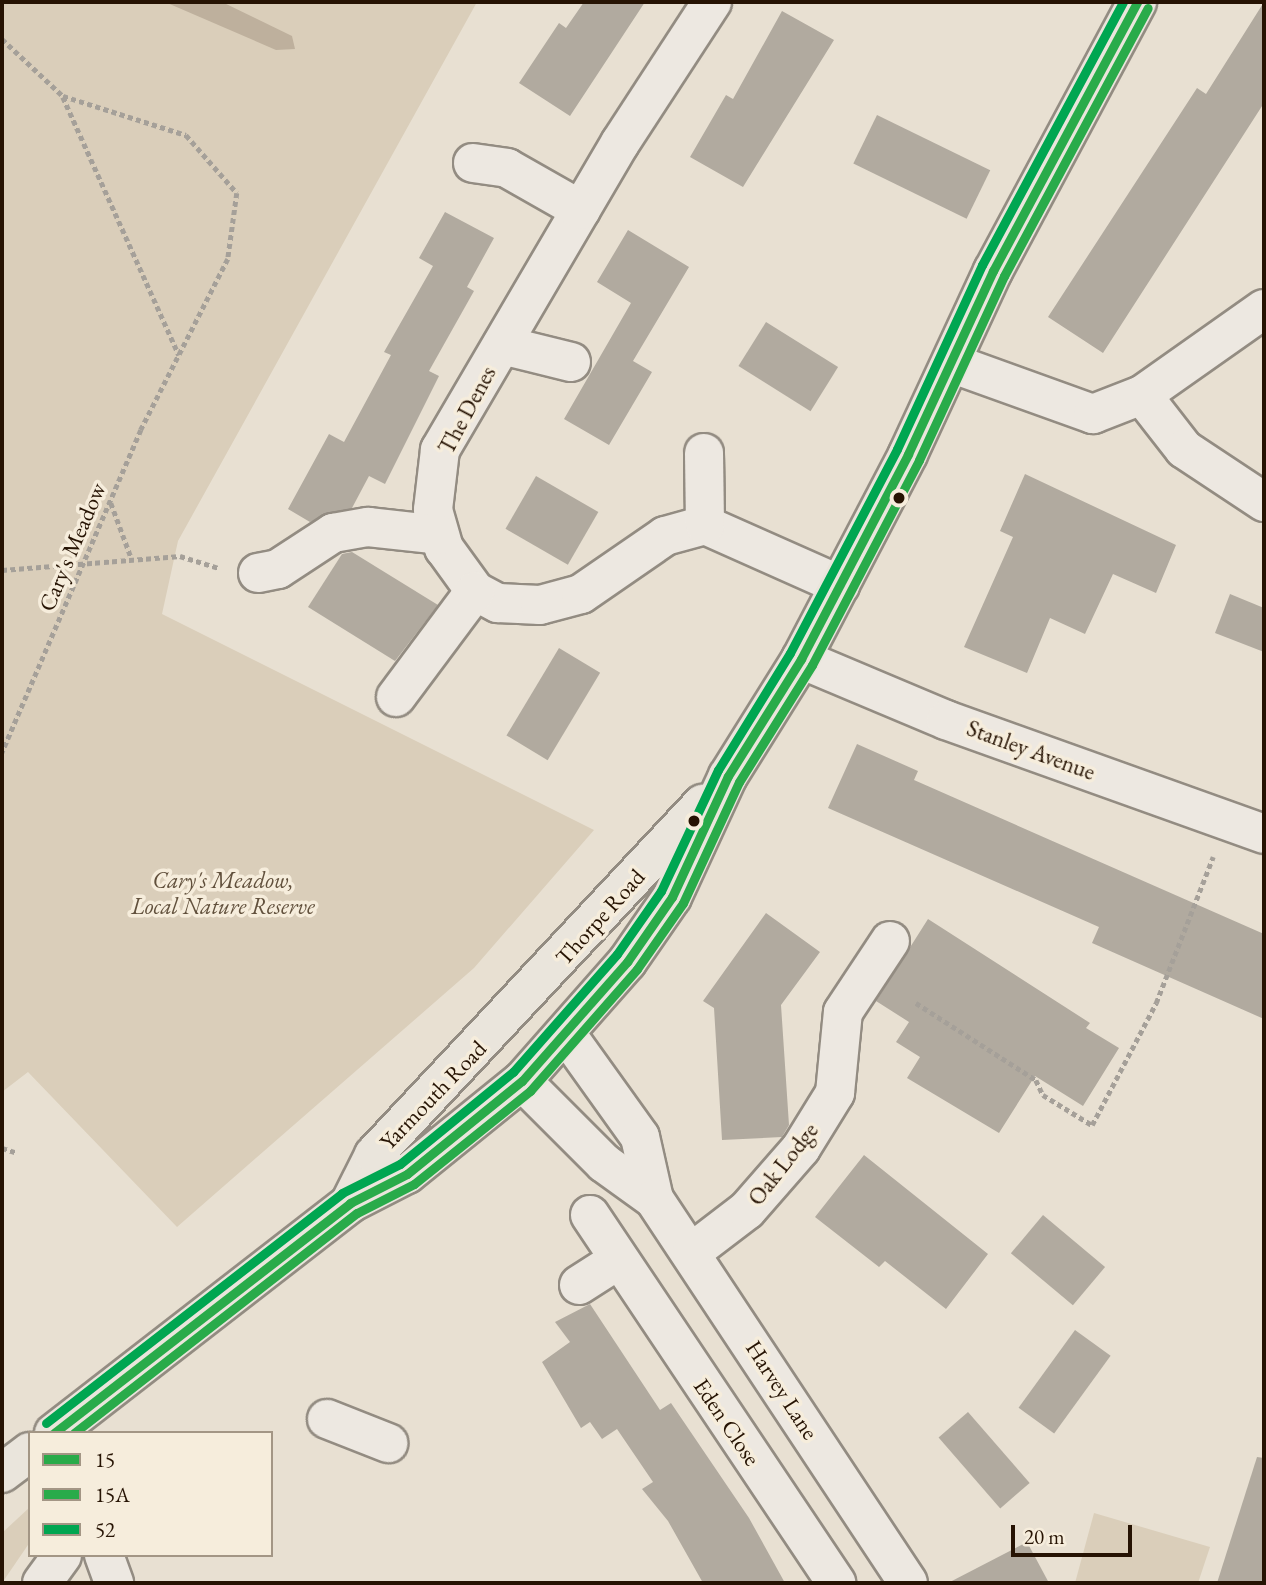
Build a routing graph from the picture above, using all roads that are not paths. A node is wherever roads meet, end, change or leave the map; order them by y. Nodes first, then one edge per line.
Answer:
1 (712, 2) edge
2 (1137, 2) edge
3 (473, 163) dead end
4 (581, 210) junction
5 (1264, 309) edge
6 (502, 345) junction
7 (571, 362) dead end
8 (951, 363) junction
9 (1142, 395) junction
10 (704, 453) dead end
11 (1264, 502) edge
12 (705, 525) junction
13 (440, 535) junction
14 (258, 573) road end
15 (840, 585) junction
16 (475, 591) junction
17 (802, 659) junction
18 (396, 697) dead end
19 (728, 776) junction
20 (1264, 834) edge
21 (890, 941) dead end
22 (529, 996) junction
23 (567, 1035) junction
24 (485, 1041) junction
25 (522, 1081) junction
26 (654, 1199) junction
27 (350, 1203) junction
28 (590, 1215) dead end
29 (692, 1252) junction
30 (618, 1260) junction
31 (579, 1285) dead end
32 (327, 1419) dead end
33 (66, 1430) edge
34 (388, 1443) dead end
35 (28, 1454) edge
36 (2, 1474) edge
37 (61, 1557) edge
38 (105, 1557) edge
39 (899, 1580) edge
40 (42, 1583) edge
41 (114, 1583) edge
42 (836, 1583) edge

1 - 4 street, The Denes
2 - 8 main road, Thorpe Road
3 - 4 street
4 - 6 street, The Denes
5 - 9 street
6 - 7 street, The Denes
6 - 13 street, The Denes
8 - 9 street
8 - 15 main road, Thorpe Road
9 - 11 street
10 - 12 street
12 - 15 street
12 - 16 street
13 - 14 street
13 - 16 street, The Denes
15 - 17 main road, Thorpe Road
16 - 18 street
17 - 19 main road, Thorpe Road
17 - 20 street, Stanley Avenue
19 - 22 main road, Thorpe Road
19 - 23 main road, Thorpe Road
21 - 29 street, Oak Lodge
22 - 23 main road
22 - 24 main road, Yarmouth Road
23 - 25 main road, Yarmouth Road
23 - 26 street, Harvey Lane
24 - 25 main road
24 - 27 main road, Yarmouth Road
25 - 26 street, Harvey Lane
25 - 27 main road, Yarmouth Road
26 - 29 street, Harvey Lane
27 - 33 main road, Yarmouth Road
28 - 30 street, Eden Close
29 - 39 street, Harvey Lane
30 - 31 street
30 - 42 street, Eden Close
32 - 34 street
35 - 36 main road
37 - 40 street
38 - 41 street

